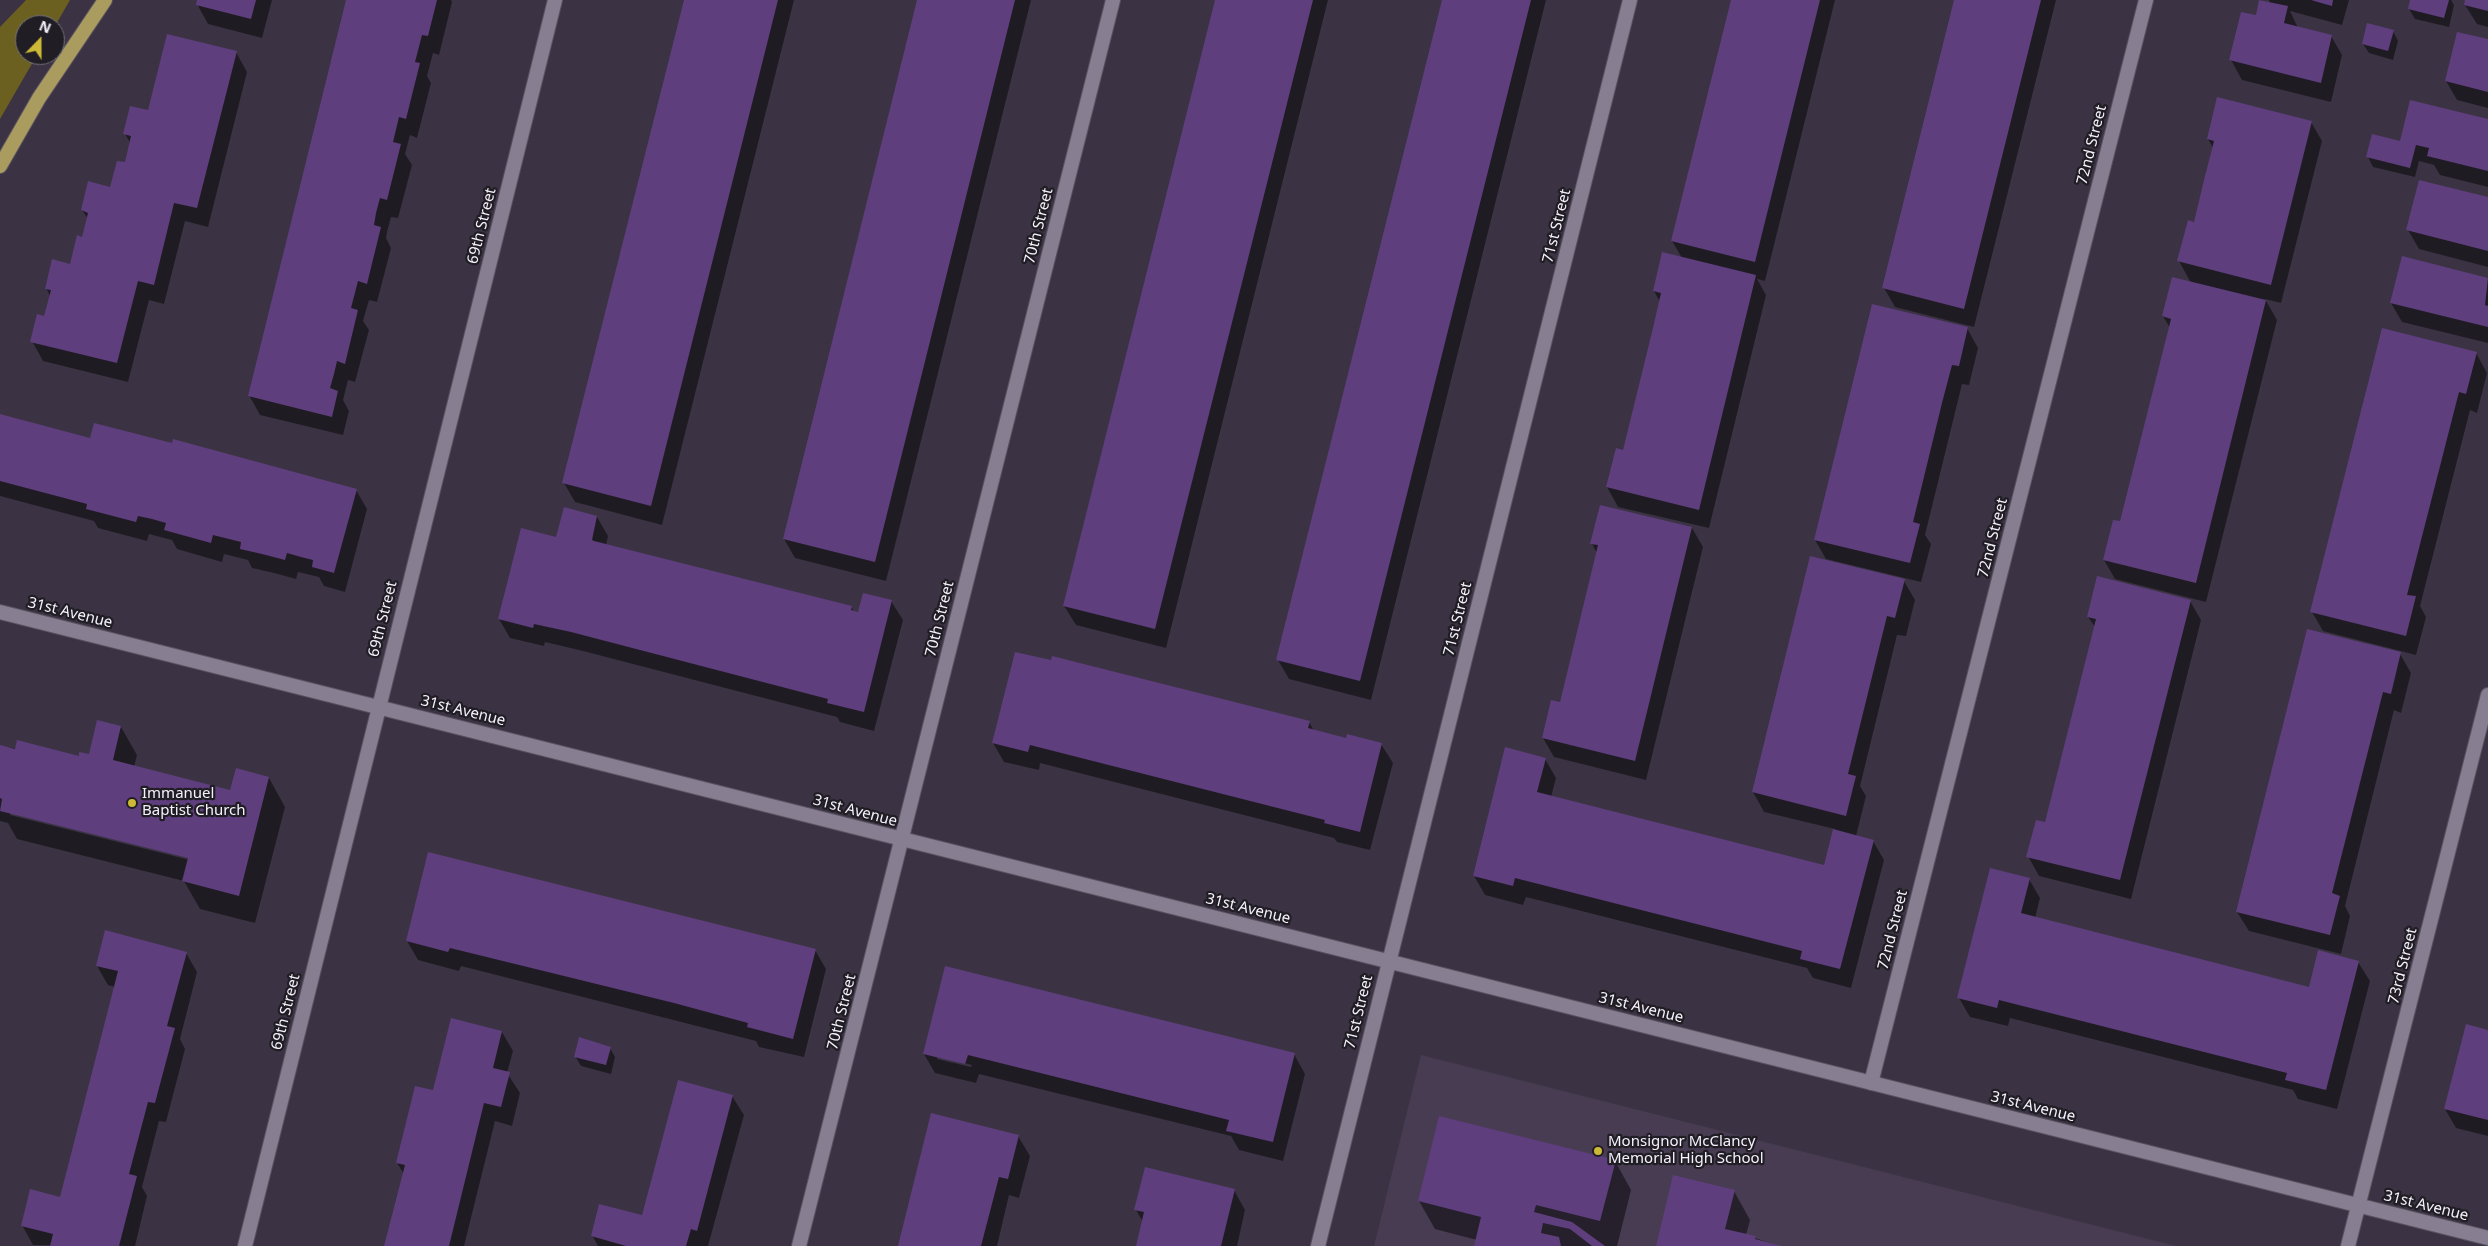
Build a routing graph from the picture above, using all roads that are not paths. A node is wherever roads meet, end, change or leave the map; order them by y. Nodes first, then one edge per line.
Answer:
1 (105, 0) edge
2 (555, 0) edge
3 (1113, 0) edge
4 (1630, 0) edge
5 (2146, 0) edge
6 (0, 166) edge
7 (0, 612) edge
8 (2488, 694) edge
9 (378, 706) junction
10 (902, 839) junction
11 (1389, 961) junction
12 (1871, 1083) junction
13 (2358, 1206) junction
14 (2488, 1238) edge
15 (245, 1246) edge
16 (799, 1246) edge
17 (1318, 1246) edge
18 (2348, 1246) edge

1 - 6 main road
2 - 9 street, 69th Street
3 - 10 street, 70th Street
4 - 11 street, 71st Street
5 - 12 street, 72nd Street
7 - 9 street, 31st Avenue
8 - 13 street, 73rd Street
9 - 10 street, 31st Avenue
9 - 15 street, 69th Street
10 - 11 street, 31st Avenue
10 - 16 street, 70th Street
11 - 12 street, 31st Avenue
11 - 17 street, 71st Street
12 - 13 street, 31st Avenue
13 - 14 street, 31st Avenue
13 - 18 street, 73rd Street

